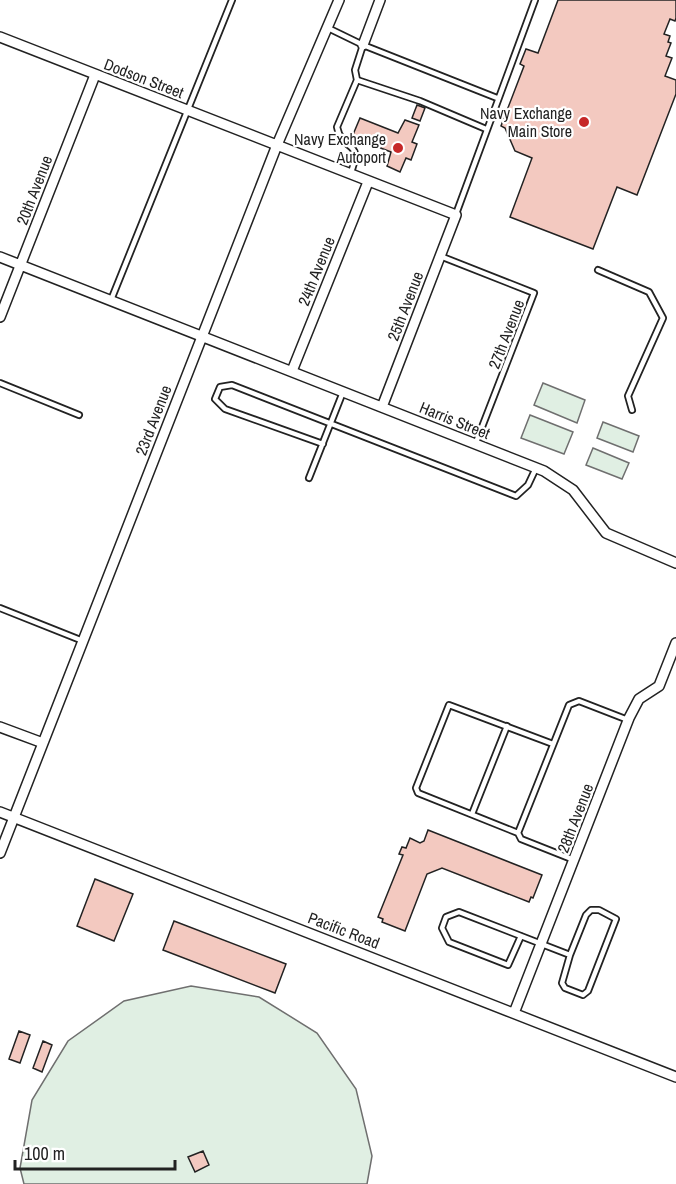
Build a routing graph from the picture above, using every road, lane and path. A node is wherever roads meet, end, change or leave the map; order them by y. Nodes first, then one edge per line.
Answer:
1 (232, 0) edge
2 (339, 0) edge
3 (380, 0) edge
4 (535, 0) edge
5 (328, 28) junction
6 (0, 37) edge
7 (363, 45) junction
8 (95, 75) junction
9 (357, 80) junction
10 (497, 98) junction
11 (187, 110) junction
12 (486, 129) junction
13 (277, 145) junction
14 (350, 175) junction
15 (368, 182) junction
16 (456, 215) junction
17 (0, 256) edge
18 (440, 256) junction
19 (21, 265) junction
20 (598, 270) dead end
21 (111, 300) junction
22 (0, 316) edge
23 (201, 336) junction
24 (292, 371) junction
25 (0, 383) edge
26 (343, 392) junction
27 (382, 407) junction
28 (632, 410) dead end
29 (79, 415) dead end
30 (331, 422) junction
31 (322, 444) junction
32 (475, 444) junction
33 (536, 468) junction
34 (309, 478) dead end
35 (676, 563) edge
36 (0, 608) edge
37 (83, 641) junction
38 (676, 642) edge
39 (629, 720) junction
40 (507, 726) junction
41 (0, 727) edge
42 (43, 743) junction
43 (553, 744) junction
44 (0, 812) edge
45 (472, 814) junction
46 (14, 817) junction
47 (518, 833) junction
48 (0, 853) edge
49 (574, 860) junction
50 (521, 936) junction
51 (541, 944) junction
52 (570, 955) junction
53 (514, 1014) junction
54 (676, 1077) edge

1 - 11 lane
2 - 5 street, 23rd Avenue
3 - 7 street
4 - 10 lane
5 - 7 lane
5 - 13 street, 23rd Avenue
6 - 8 street, Dodson Street
7 - 9 lane
7 - 10 lane
8 - 11 street, Dodson Street
8 - 19 street, 20th Avenue
9 - 12 lane
9 - 14 lane
10 - 12 lane
11 - 13 street, Dodson Street
11 - 21 lane
12 - 16 lane
13 - 14 street, Dodson Street
13 - 23 street, 23rd Avenue
14 - 15 street, Dodson Street
15 - 16 street, Dodson Street
15 - 24 street, 24th Avenue
16 - 18 street, 25th Avenue
17 - 19 street, Harris Street
18 - 27 street, 25th Avenue
18 - 32 lane, 27th Avenue
19 - 21 street, Harris Street
19 - 22 street, 20th Avenue
20 - 28 lane
21 - 23 street, Harris Street
23 - 24 street, Harris Street
23 - 37 street, 23rd Avenue
24 - 26 street, Harris Street
25 - 29 lane
26 - 27 street, Harris Street
26 - 30 lane
27 - 32 street, Harris Street
30 - 31 lane
30 - 31 lane
30 - 33 lane
31 - 34 lane
32 - 33 street, Harris Street
33 - 35 street, Harris Street
36 - 37 lane
37 - 42 street, 23rd Avenue
38 - 39 street, 28th Avenue
39 - 43 lane
39 - 49 street, 28th Avenue
40 - 43 lane
40 - 45 lane
40 - 45 lane
41 - 42 street
42 - 46 street, 23rd Avenue
43 - 47 lane
44 - 46 street, Pacific Road
45 - 47 lane
46 - 48 street, 23rd Avenue
46 - 53 street, Pacific Road
47 - 49 lane
49 - 51 street, 28th Avenue
50 - 50 lane
50 - 51 lane
51 - 52 lane
51 - 53 street, 28th Avenue
52 - 52 lane
53 - 54 street, Pacific Road

